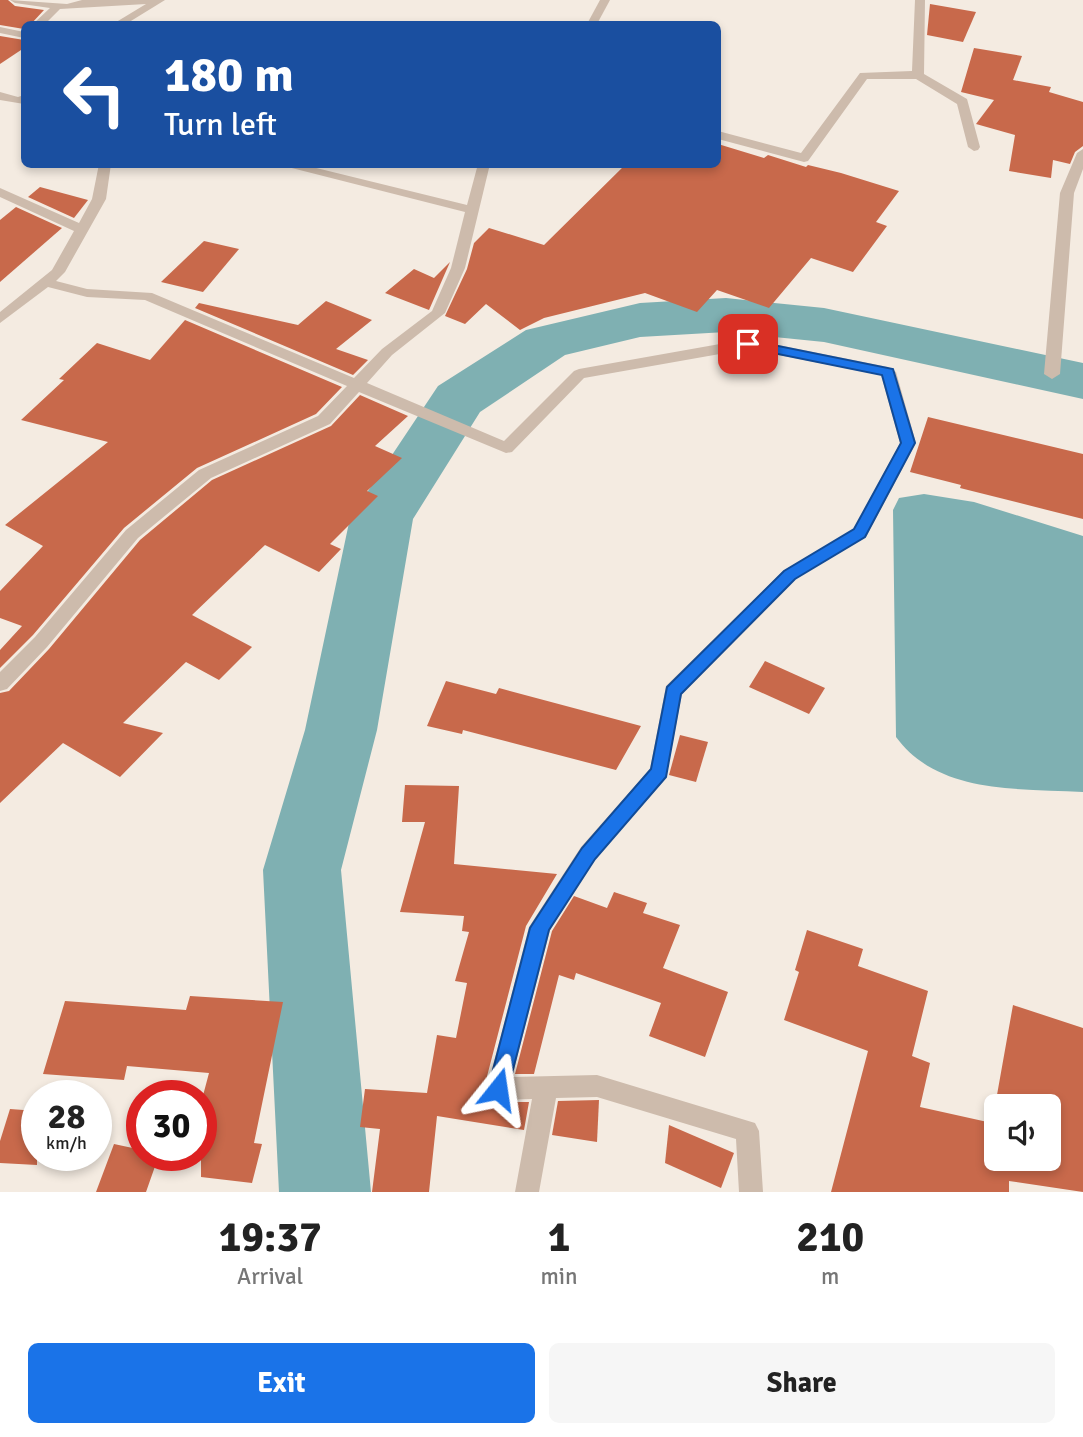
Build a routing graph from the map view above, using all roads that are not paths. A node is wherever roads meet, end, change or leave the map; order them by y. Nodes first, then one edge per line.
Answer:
1 (15, 0) edge
2 (160, 0) edge
3 (605, 0) edge
4 (920, 0) edge
5 (57, 6) junction
6 (43, 21) edge
7 (124, 21) edge
8 (594, 21) edge
9 (0, 30) edge
10 (21, 34) edge
11 (918, 75) junction
12 (0, 96) edge
13 (21, 101) edge
14 (721, 136) edge
15 (974, 147) dead end
16 (1083, 153) edge
17 (104, 168) edge
18 (299, 168) edge
19 (483, 168) edge
20 (0, 192) edge
21 (473, 210) junction
22 (82, 230) junction
23 (45, 282) junction
24 (0, 319) edge
25 (1052, 374) dead end
26 (356, 387) junction
27 (0, 684) edge
28 (545, 1088) junction
29 (527, 1192) edge
30 (751, 1192) edge

1 - 5 street
2 - 5 street
2 - 7 street
3 - 8 street
4 - 11 street
5 - 6 street
9 - 10 street
11 - 14 street
11 - 15 street
12 - 13 street
16 - 25 street
17 - 22 street
18 - 21 street
19 - 21 street
20 - 22 street
21 - 26 street
22 - 23 street
23 - 24 street
23 - 26 street
26 - 27 street
26 - 28 street
28 - 29 street
28 - 30 street

